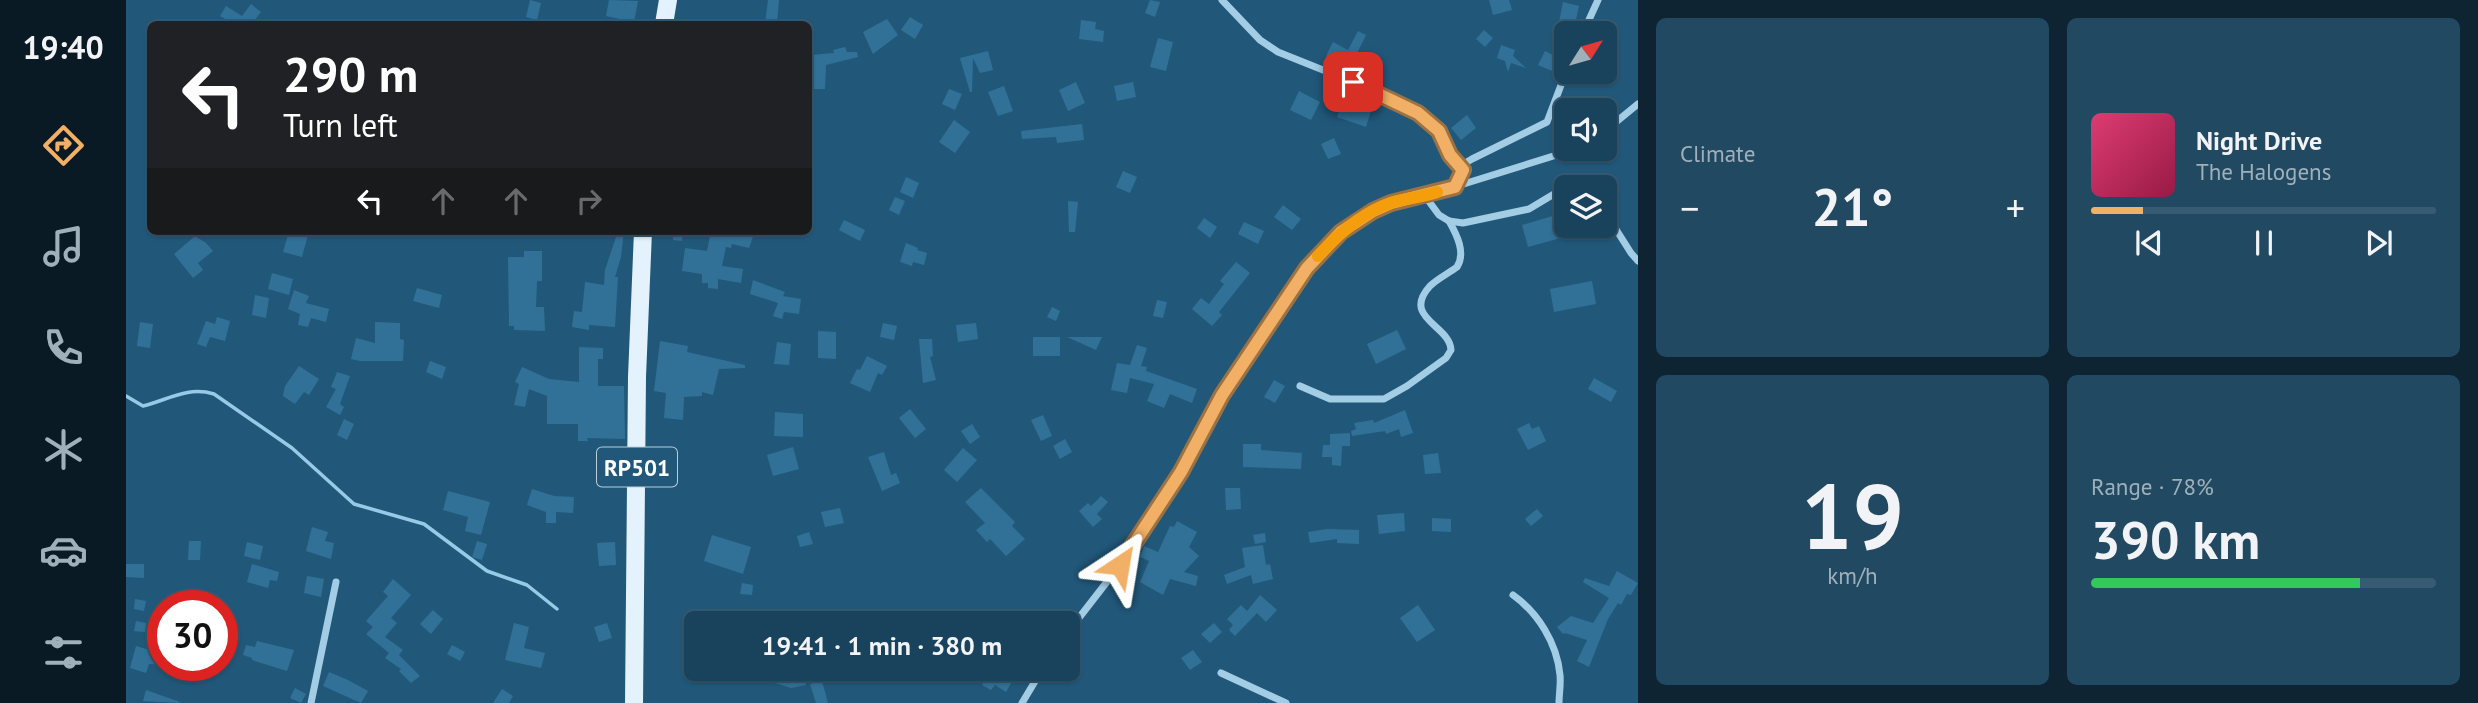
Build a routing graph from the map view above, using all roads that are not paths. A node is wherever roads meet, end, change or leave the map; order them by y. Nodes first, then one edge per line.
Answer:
1 (668, 0) edge
2 (1222, 0) edge
3 (1598, 0) edge
4 (664, 21) edge
5 (1588, 21) edge
6 (1561, 84) edge
7 (1638, 104) edge
8 (1617, 121) edge
9 (1554, 156) edge
10 (1463, 170) junction
11 (1455, 187) junction
12 (1554, 194) edge
13 (1425, 196) junction
14 (1450, 221) junction
15 (1617, 231) edge
16 (643, 235) edge
17 (1638, 261) edge
18 (1300, 386) dead end
19 (336, 582) dead end
20 (1513, 595) dead end
21 (1080, 617) edge
22 (1221, 673) dead end
23 (1035, 681) edge
24 (311, 703) edge
25 (634, 703) edge
26 (1022, 703) edge
27 (1286, 703) edge
28 (1559, 703) edge

1 - 4 main road
2 - 10 street
3 - 5 street
6 - 10 street
7 - 8 street
9 - 11 street
10 - 11 street
11 - 13 street
12 - 14 street
13 - 14 street
13 - 21 street
14 - 18 street
15 - 17 street
16 - 25 main road, RP501
19 - 24 street
20 - 28 street
22 - 27 street
23 - 26 street

